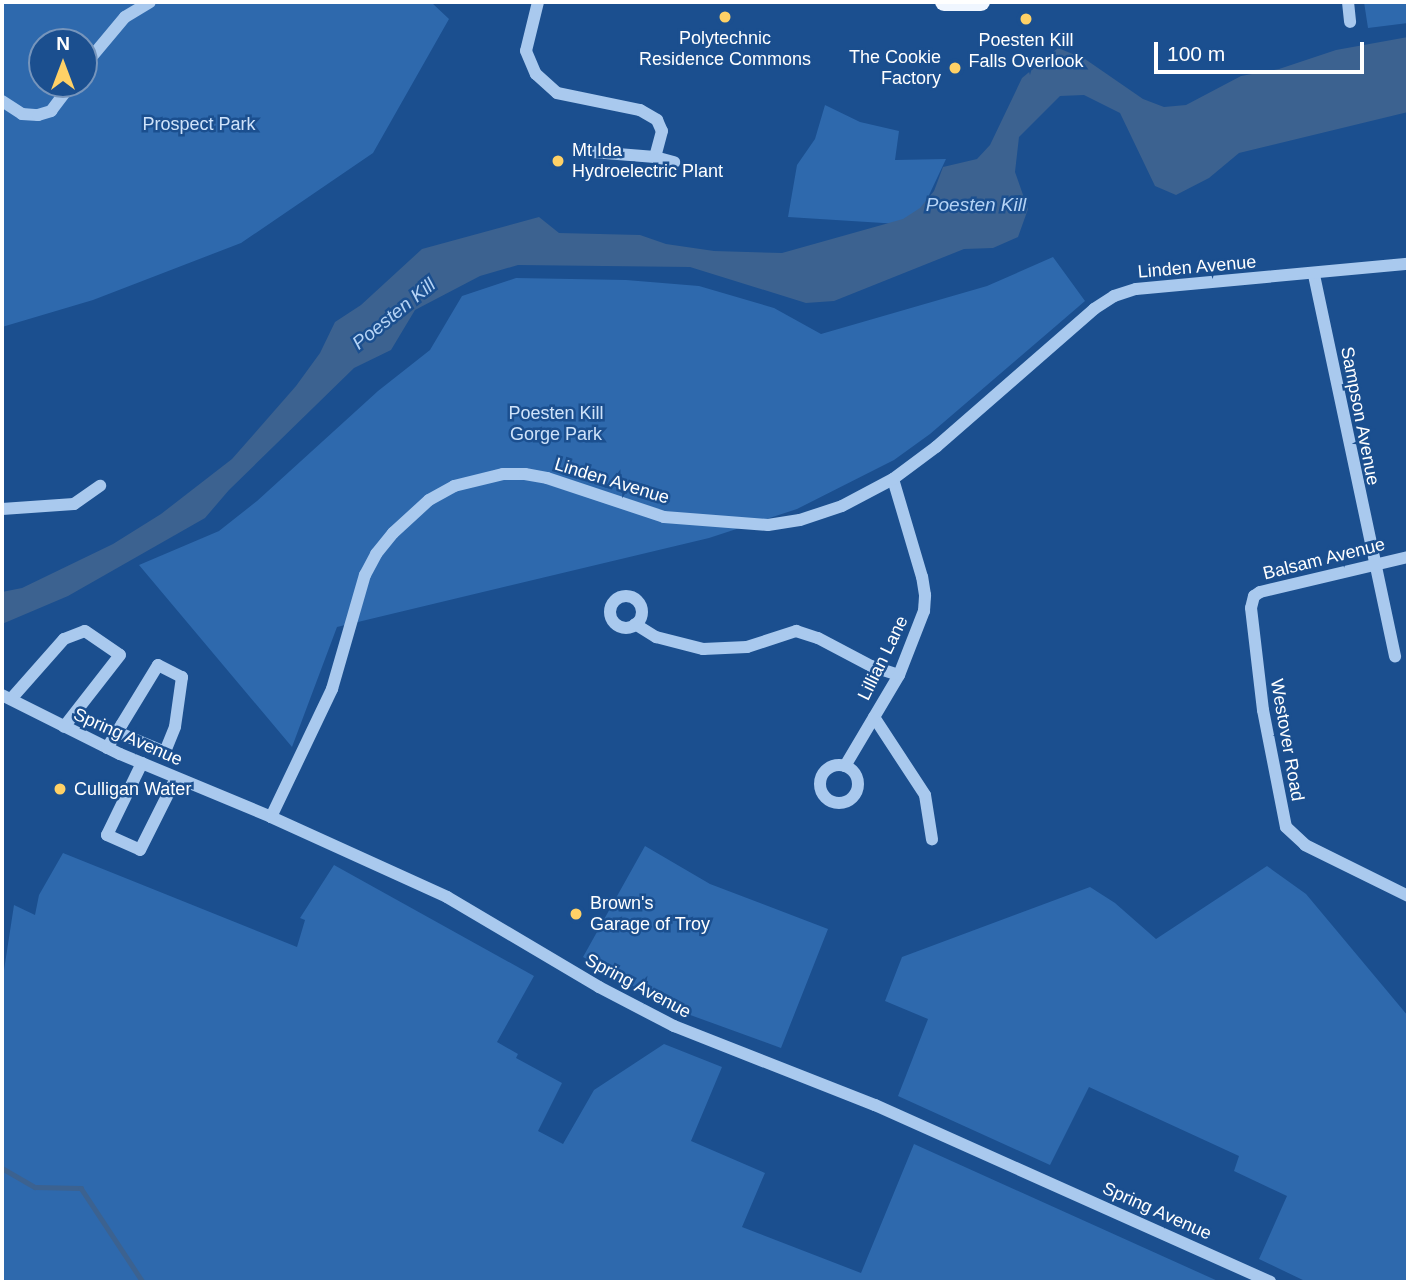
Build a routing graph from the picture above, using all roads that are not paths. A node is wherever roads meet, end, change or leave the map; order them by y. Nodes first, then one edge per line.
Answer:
1 (150, 2) edge
2 (538, 2) edge
3 (944, 2) edge
4 (981, 2) edge
5 (1348, 2) edge
6 (1350, 22) dead end
7 (98, 49) edge
8 (61, 98) edge
9 (2, 101) edge
10 (580, 151) dead end
11 (654, 158) junction
12 (674, 162) dead end
13 (1408, 264) edge
14 (1314, 275) junction
15 (893, 479) junction
16 (100, 486) dead end
17 (2, 509) edge
18 (1408, 557) edge
19 (1372, 564) junction
20 (1253, 601) joint
21 (635, 624) dead end
22 (1395, 657) dead end
23 (899, 675) junction
24 (6, 697) edge
25 (874, 717) junction
26 (64, 727) junction
27 (117, 732) junction
28 (107, 748) junction
29 (165, 752) junction
30 (142, 763) junction
31 (845, 766) dead end
32 (158, 770) junction
33 (176, 778) junction
34 (271, 817) junction
35 (932, 839) dead end
36 (1408, 896) edge
37 (1270, 1282) edge

1 - 7 street
2 - 11 street
3 - 4 main road
5 - 6 street
8 - 9 street
10 - 11 street
11 - 12 street
13 - 14 street, Linden Avenue
14 - 15 street, Linden Avenue
14 - 19 street, Sampson Avenue
15 - 23 street, Lillian Lane
15 - 34 street, Linden Avenue
16 - 17 street
18 - 19 street, Balsam Avenue
19 - 20 street, Balsam Avenue
19 - 22 street, Sampson Avenue
20 - 36 street, Westover Road
21 - 23 street
23 - 25 street, Lillian Lane
24 - 26 street, Spring Avenue
24 - 26 street
25 - 31 street, Lillian Lane
25 - 35 street
26 - 28 street, Spring Avenue
27 - 28 street
27 - 29 street
27 - 29 street
28 - 30 street, Spring Avenue
29 - 32 street
30 - 32 street, Spring Avenue
30 - 33 street
32 - 33 street, Spring Avenue
33 - 34 street, Spring Avenue
34 - 37 street, Spring Avenue

